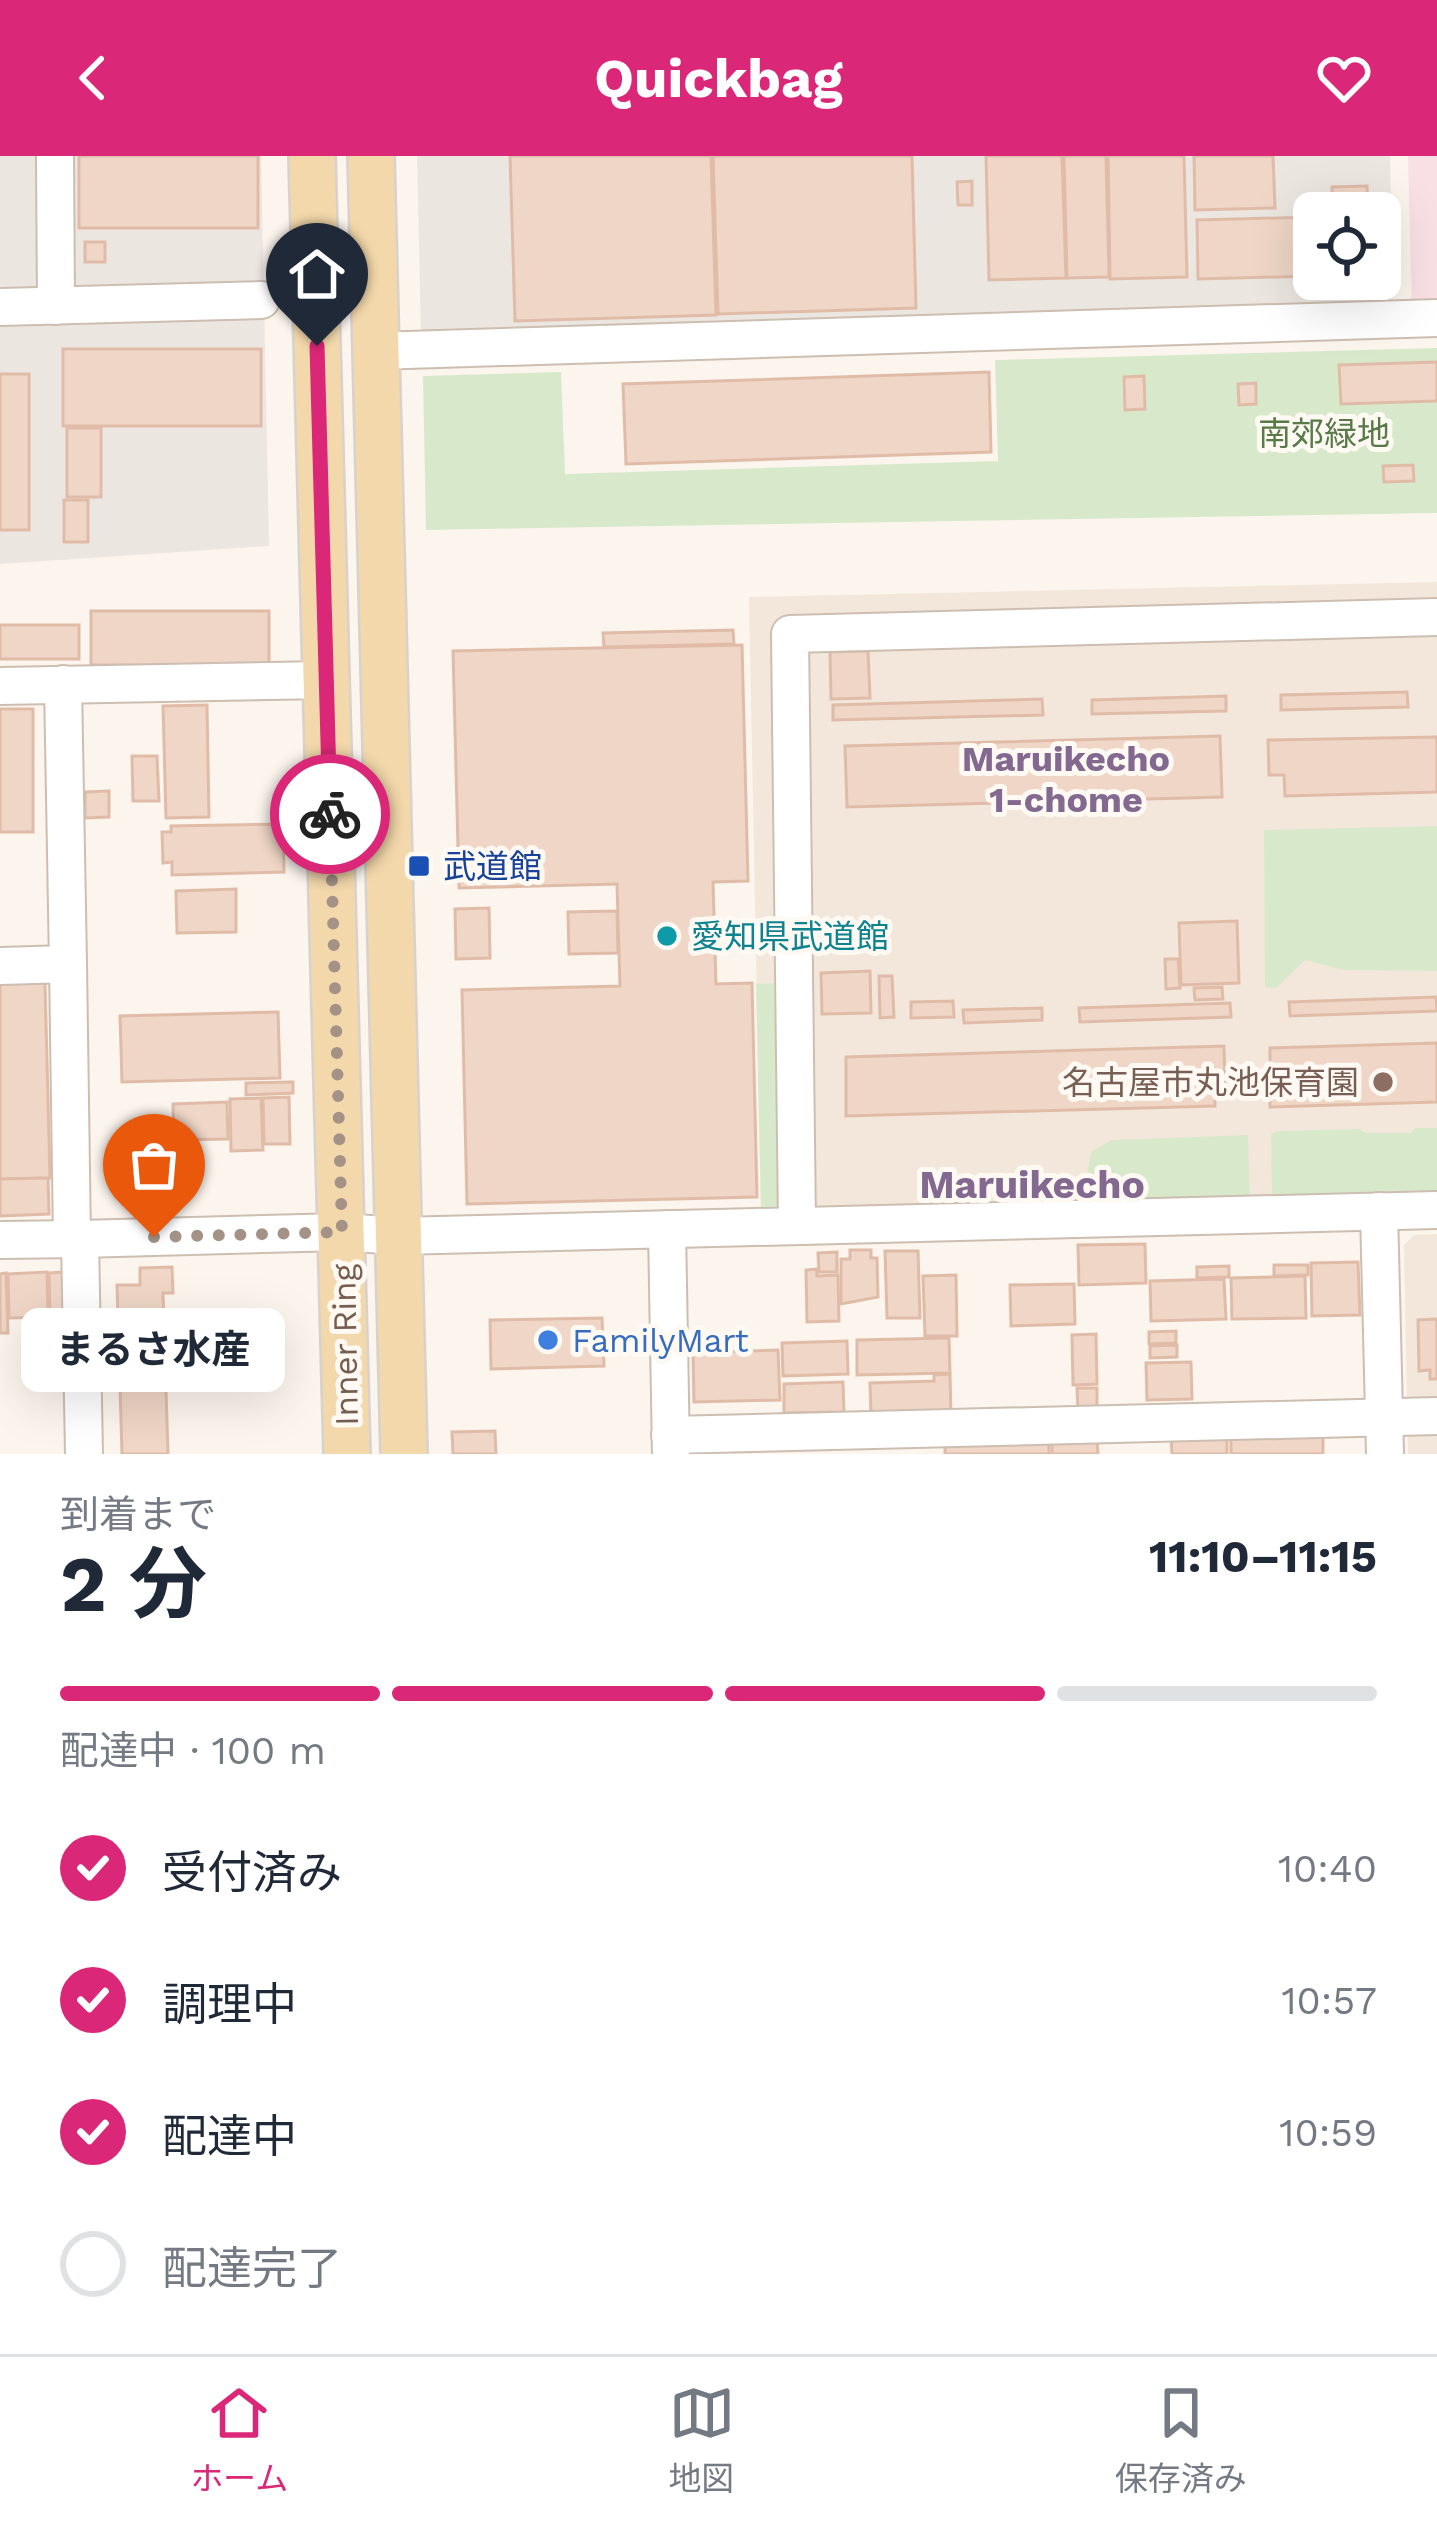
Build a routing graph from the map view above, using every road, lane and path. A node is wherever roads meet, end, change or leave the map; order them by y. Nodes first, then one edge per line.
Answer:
1 (55, 156) edge
2 (312, 156) edge
3 (371, 156) edge
4 (260, 300) dead end
5 (56, 306) junction
6 (0, 307) edge
7 (1437, 318) edge
8 (375, 350) junction
9 (1437, 617) edge
10 (326, 680) junction
11 (63, 684) junction
12 (0, 686) edge
13 (68, 964) junction
14 (0, 966) edge
15 (1437, 1210) edge
16 (1379, 1211) junction
17 (797, 1225) junction
18 (667, 1229) junction
19 (342, 1232) junction
20 (398, 1236) junction
21 (76, 1238) junction
22 (0, 1240) edge
23 (1437, 1416) edge
24 (1384, 1417) junction
25 (671, 1445) edge
26 (84, 1454) edge
27 (347, 1454) edge
28 (404, 1454) edge
29 (1384, 1454) edge

1 - 5 street
2 - 10 main road, Inner Ring
3 - 8 main road, Inner Ring
4 - 5 street
5 - 6 street
7 - 8 street
8 - 20 main road, Inner Ring
9 - 17 street
10 - 11 street
10 - 19 main road, Inner Ring
11 - 12 street
11 - 13 street
13 - 14 street
13 - 21 street
15 - 16 street
16 - 17 street
16 - 24 street
17 - 18 street
18 - 20 street
18 - 25 street
19 - 20 street
19 - 21 street
19 - 27 main road, Inner Ring
20 - 28 main road, Inner Ring
21 - 22 street
21 - 26 street
23 - 24 street
24 - 25 street
24 - 29 street

